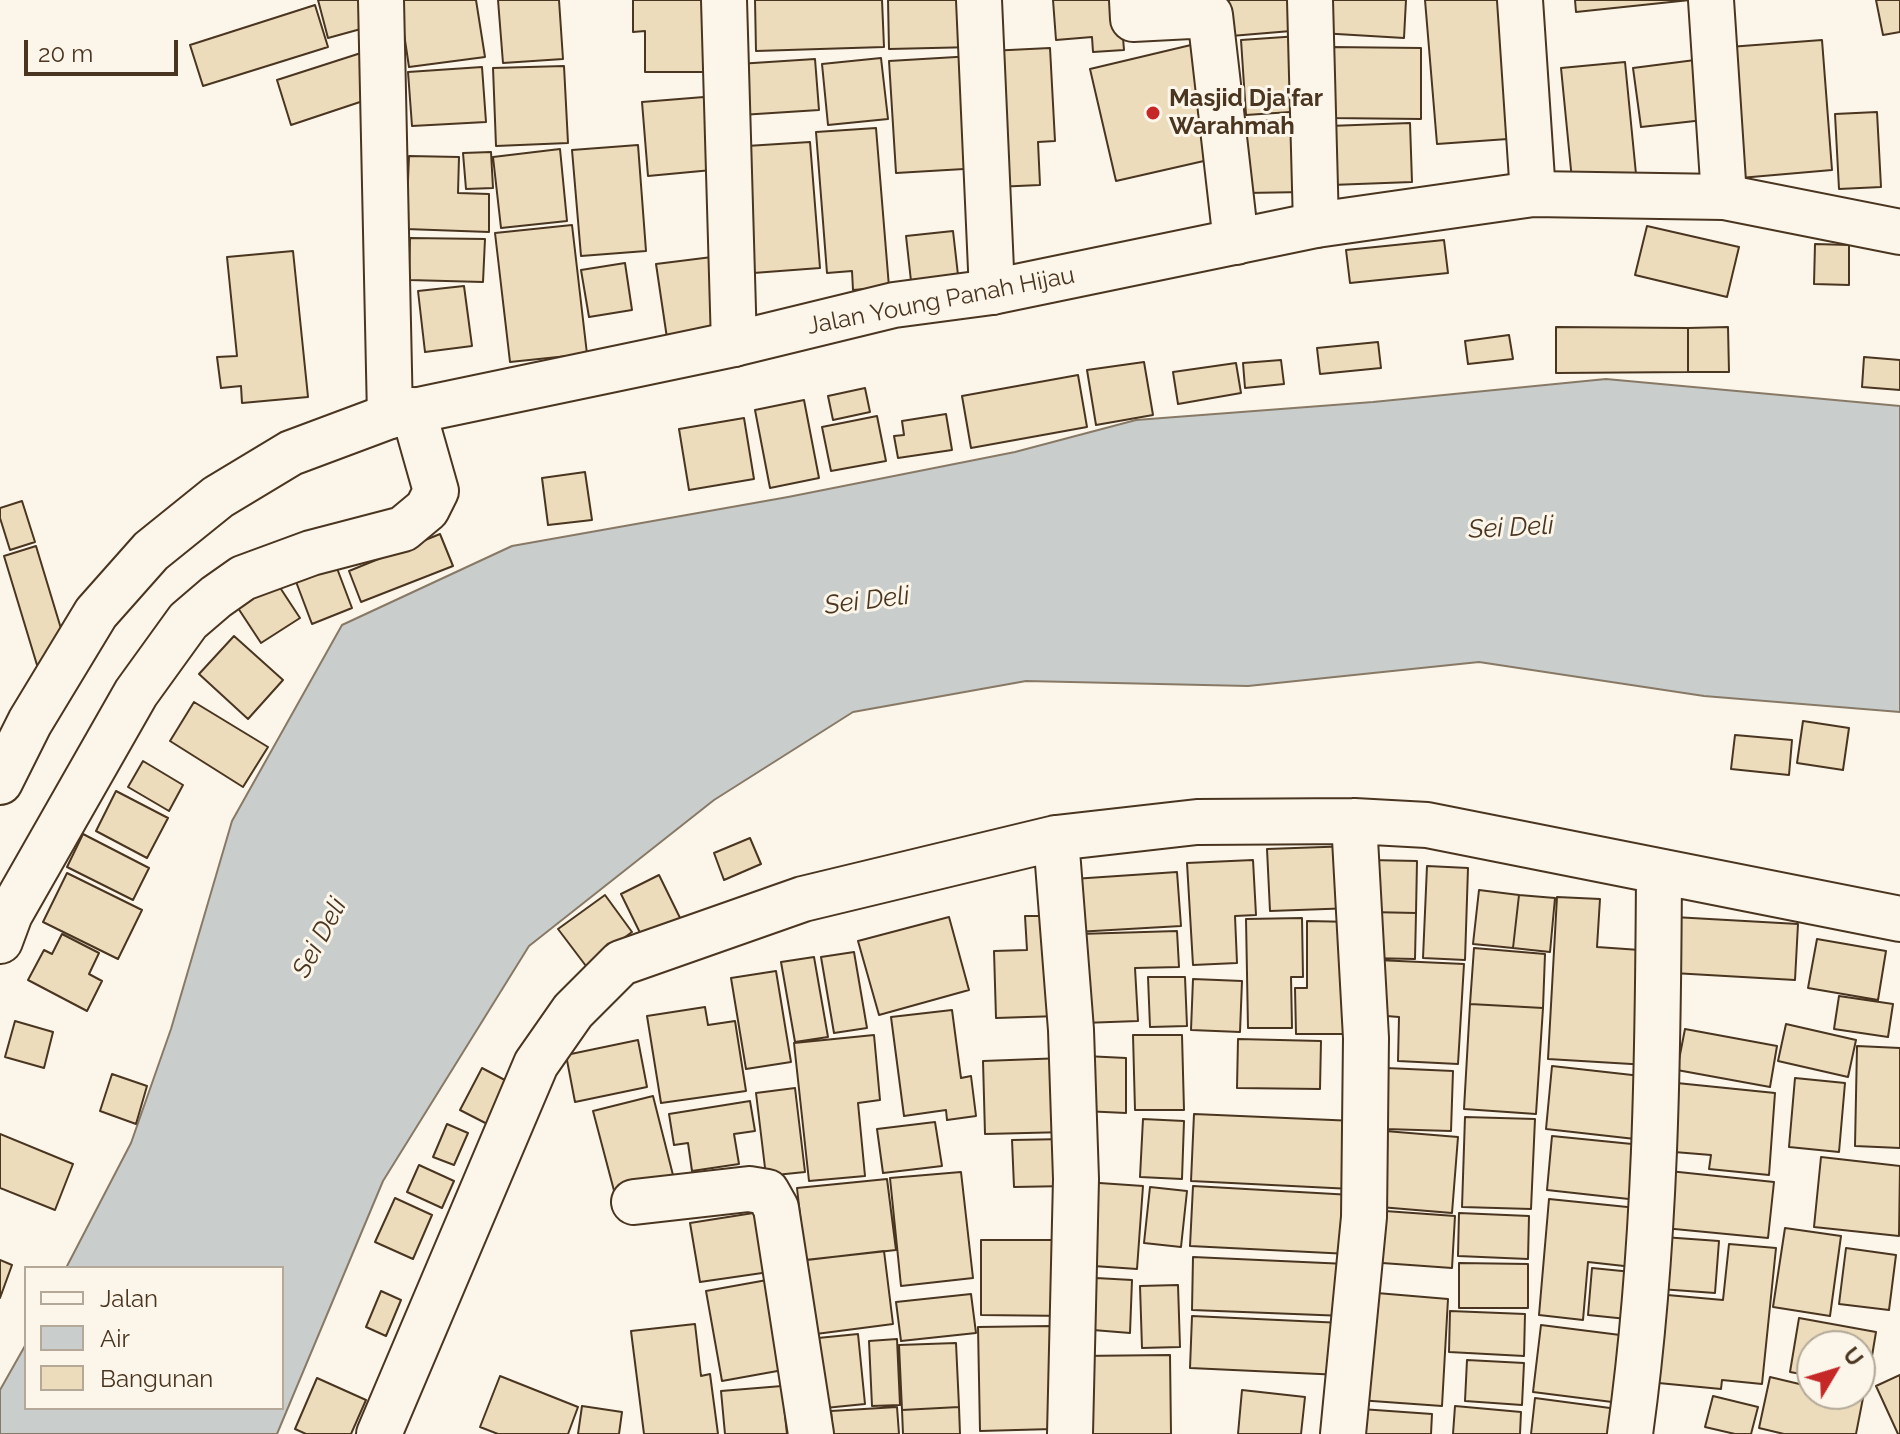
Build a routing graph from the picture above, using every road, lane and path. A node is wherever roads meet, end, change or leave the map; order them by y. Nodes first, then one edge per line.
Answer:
1 (381, 0) edge
2 (724, 0) edge
3 (979, 0) edge
4 (1132, 0) edge
5 (1310, 0) edge
6 (1520, 0) edge
7 (1711, 0) edge
8 (1533, 194) junction
9 (1724, 197) junction
10 (1316, 225) junction
11 (1900, 232) edge
12 (1236, 242) junction
13 (992, 292) junction
14 (734, 344) junction
15 (401, 413) junction
16 (15, 722) edge
17 (0, 782) edge
18 (1354, 821) junction
19 (1056, 838) junction
20 (1659, 872) junction
21 (1900, 919) edge
22 (0, 941) edge
23 (634, 1202) dead end
24 (379, 1434) edge
25 (811, 1434) edge
26 (1070, 1434) edge
27 (1343, 1434) edge
28 (1630, 1434) edge

1 - 15 street
2 - 14 street
3 - 13 street
4 - 12 street
5 - 10 street
6 - 8 street
7 - 9 street
8 - 9 street, Jalan Young Panah Hijau
8 - 10 street, Jalan Young Panah Hijau
9 - 11 street, Jalan Young Panah Hijau
10 - 12 street, Jalan Young Panah Hijau
12 - 13 street, Jalan Young Panah Hijau
13 - 14 street, Jalan Young Panah Hijau
14 - 15 street, Jalan Young Panah Hijau
15 - 16 street, Jalan Young Panah Hijau
15 - 22 street
16 - 17 street, Jalan Young Panah Hijau
18 - 19 street
18 - 20 street
18 - 27 street
19 - 24 street
19 - 26 street
20 - 21 street
20 - 28 street
23 - 25 street

